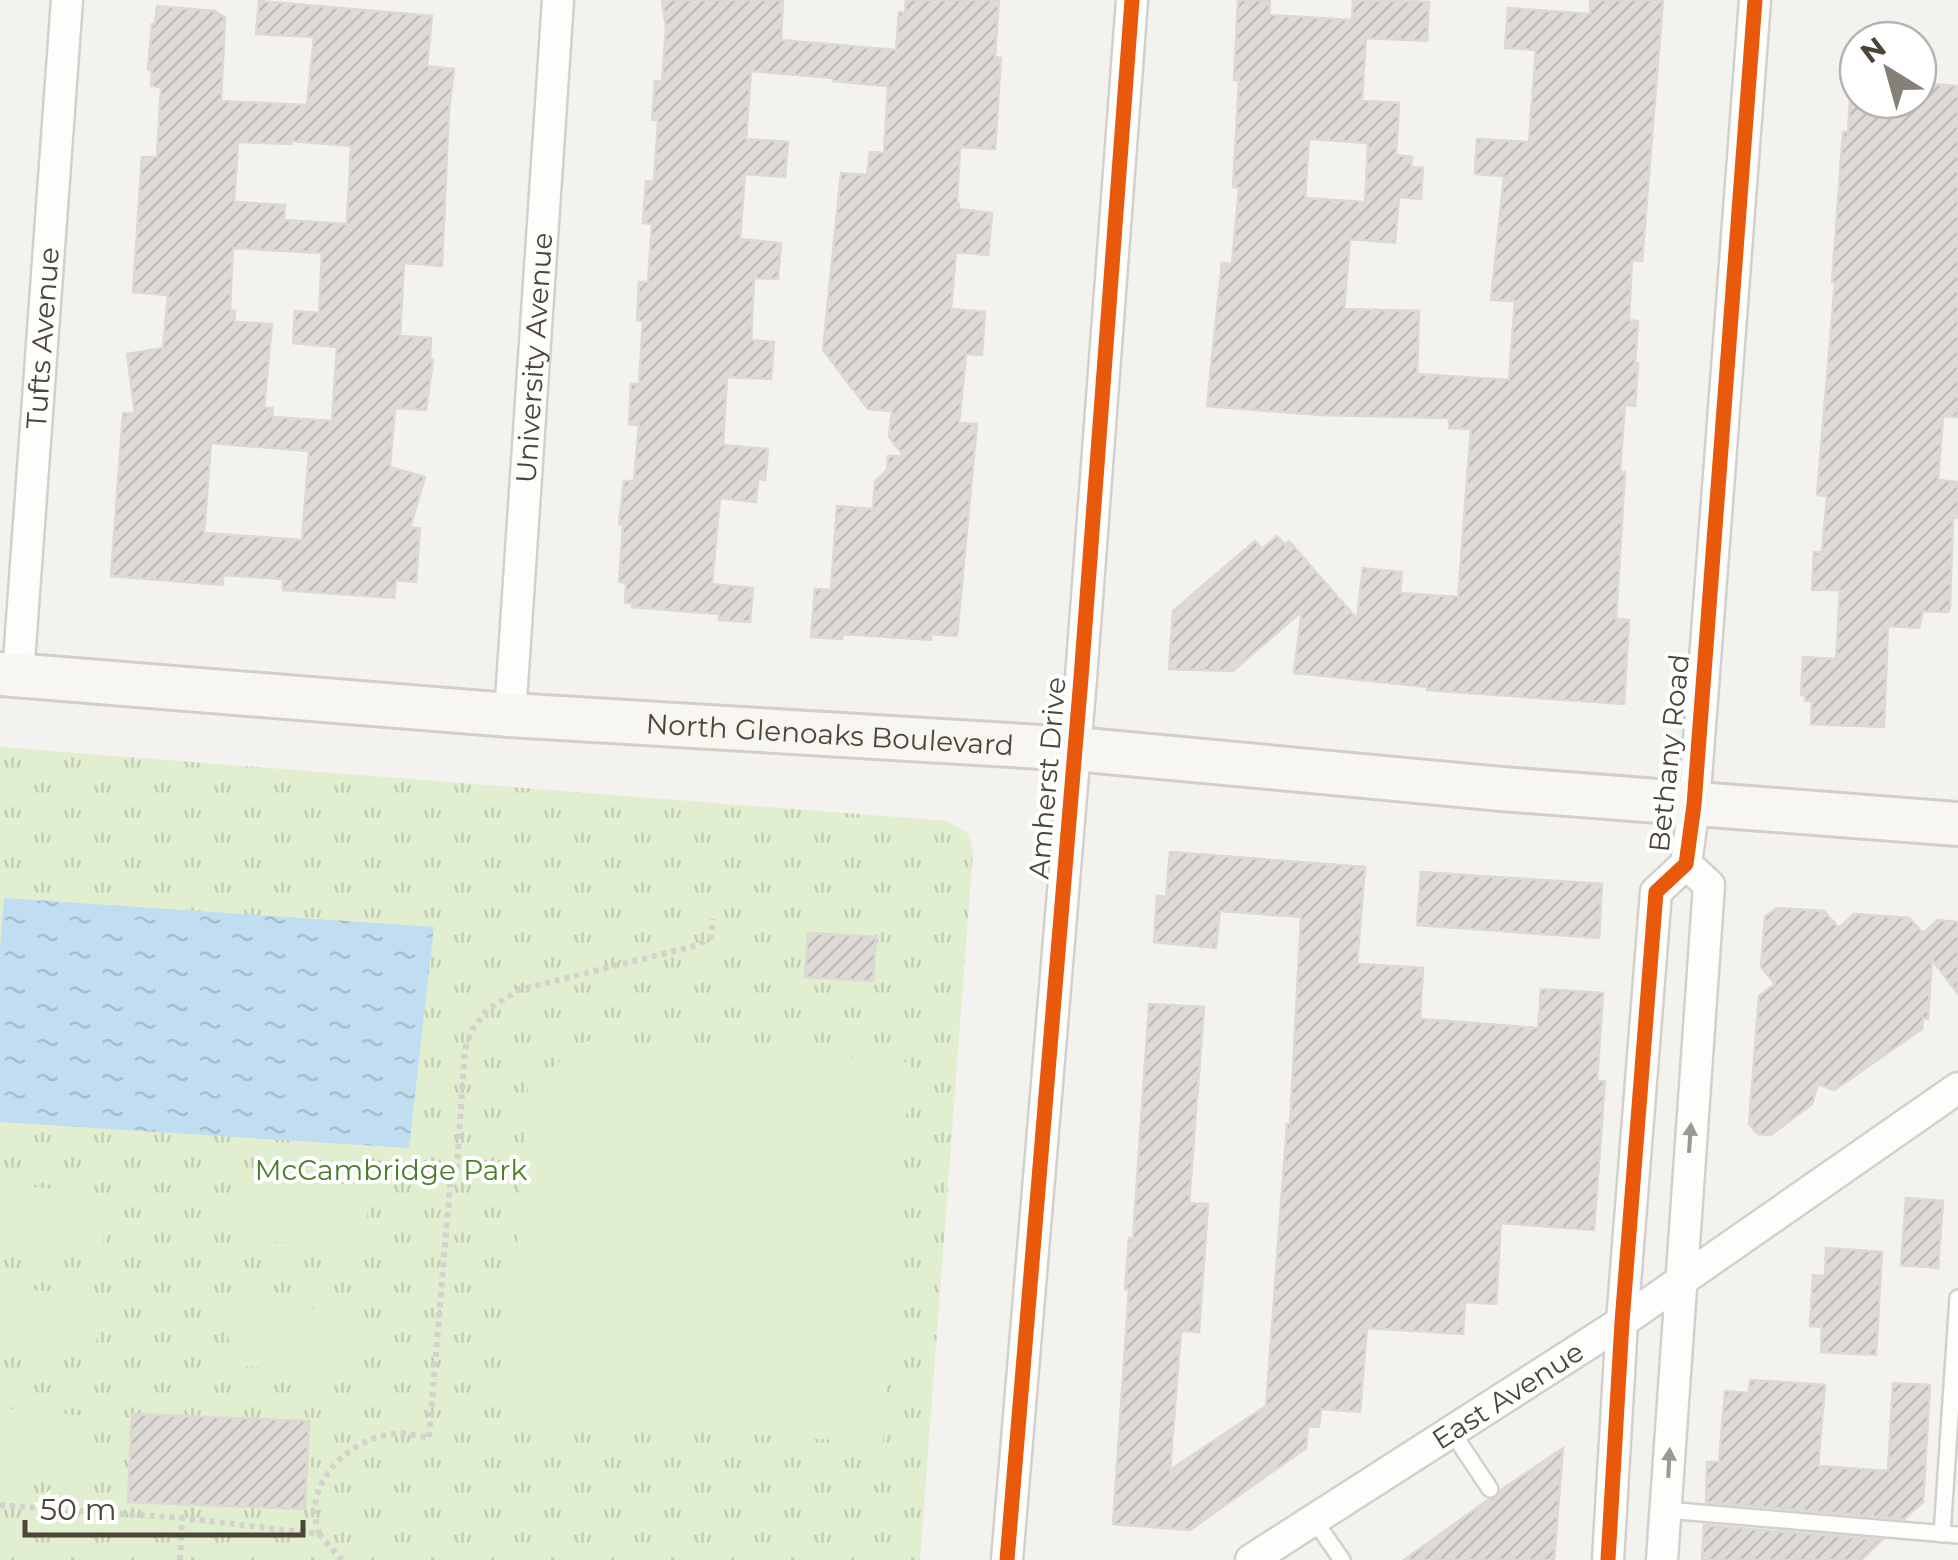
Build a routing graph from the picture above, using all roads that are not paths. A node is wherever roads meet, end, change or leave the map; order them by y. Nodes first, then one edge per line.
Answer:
1 (67, 0) edge
2 (558, 0) edge
3 (1132, 0) edge
4 (1755, 0) edge
5 (9, 674) edge
6 (510, 715) junction
7 (1075, 749) junction
8 (1694, 805) junction
9 (1958, 824) edge
10 (1686, 864) junction
11 (1955, 1098) edge
12 (1680, 1280) junction
13 (1958, 1298) edge
14 (1622, 1322) junction
15 (1452, 1432) junction
16 (1490, 1489) dead end
17 (1666, 1510) junction
18 (1314, 1520) junction
19 (1950, 1534) edge
20 (1007, 1560) edge
21 (1252, 1560) edge
22 (1342, 1560) edge
23 (1608, 1560) edge
24 (1662, 1560) edge

1 - 5 street, Tufts Avenue
2 - 6 street, University Avenue
3 - 7 street, Amherst Drive
4 - 8 street, Bethany Road
5 - 6 main road, North Glenoaks Boulevard
6 - 7 main road, North Glenoaks Boulevard
7 - 8 main road, North Glenoaks Boulevard
7 - 20 street, Amherst Drive
8 - 9 main road, North Glenoaks Boulevard
8 - 10 street, Bethany Road
12 -> 10 street, Bethany Road
10 - 14 street, Bethany Road
11 - 12 street, East Avenue
12 - 14 street, East Avenue
17 -> 12 street, Bethany Road
13 - 19 lane
14 - 15 street, East Avenue
14 - 23 street, Bethany Road
15 - 16 lane
15 - 18 street, East Avenue
17 - 19 lane
17 - 24 street, Bethany Road
18 - 21 street, East Avenue
18 - 22 lane

